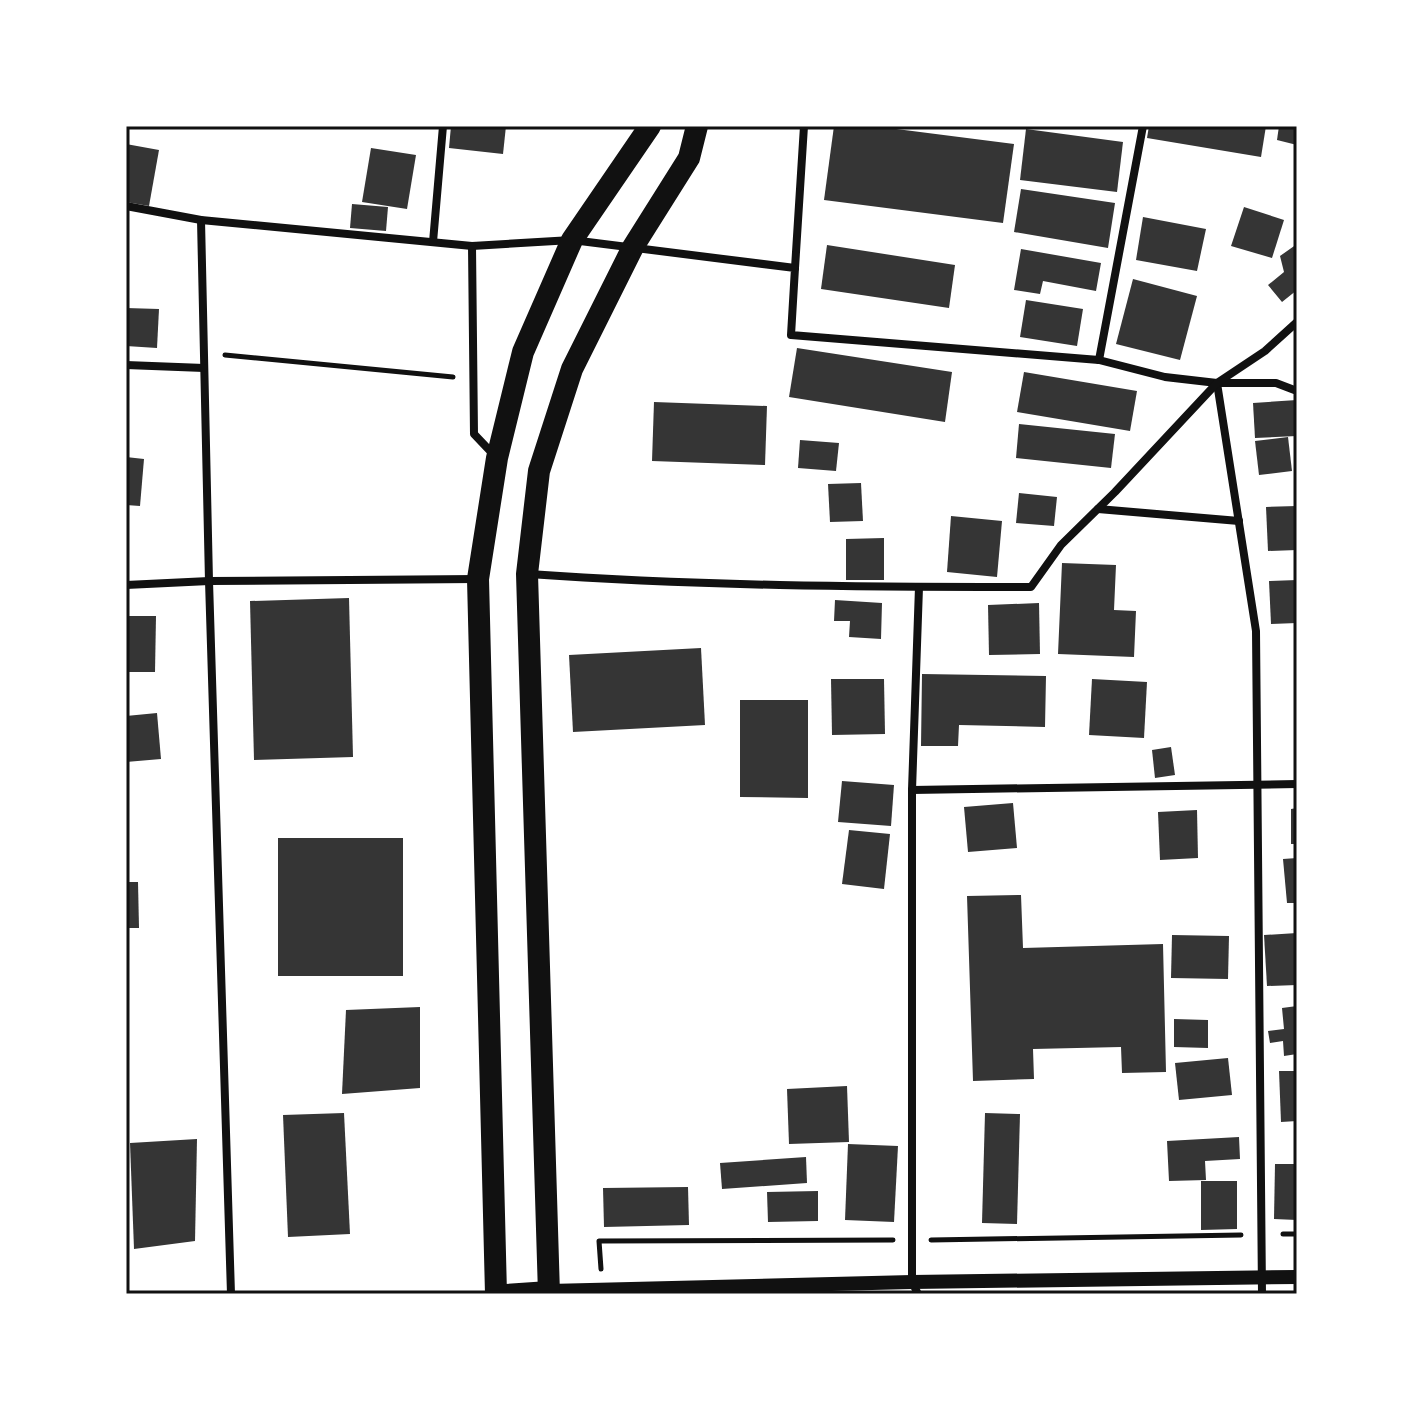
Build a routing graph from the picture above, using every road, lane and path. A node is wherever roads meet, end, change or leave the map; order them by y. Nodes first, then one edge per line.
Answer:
1 (443, 126) edge
2 (650, 126) edge
3 (697, 126) edge
4 (804, 126) edge
5 (1143, 126) edge
6 (126, 206) edge
7 (201, 220) junction
8 (572, 240) junction
9 (433, 242) junction
10 (472, 246) junction
11 (633, 247) junction
12 (795, 268) junction
13 (1297, 322) edge
14 (204, 353) junction
15 (1099, 360) junction
16 (126, 365) edge
17 (204, 368) junction
18 (474, 379) junction
19 (1217, 383) junction
20 (1297, 391) edge
21 (497, 458) junction
22 (1098, 509) junction
23 (1239, 521) junction
24 (527, 574) junction
25 (478, 579) junction
26 (209, 581) junction
27 (126, 585) edge
28 (919, 587) junction
29 (1257, 784) junction
30 (1297, 784) edge
31 (912, 790) junction
32 (1261, 1277) junction
33 (1297, 1277) edge
34 (915, 1288) edge
35 (549, 1292) edge
36 (231, 1294) edge
37 (496, 1294) edge
38 (506, 1294) edge
39 (1262, 1294) edge

1 - 9 street
2 - 8 highway
3 - 11 highway
4 - 12 street
5 - 15 street
6 - 7 street
7 - 9 street
7 - 14 street
8 - 10 street
8 - 11 street
8 - 21 highway
9 - 10 street
10 - 18 street
11 - 12 street
11 - 24 highway
12 - 15 street
13 - 19 street
14 - 17 street
14 - 18 path
15 - 19 street
16 - 17 street
17 - 26 street
18 - 21 street
19 - 20 street
19 - 22 street
19 - 23 street
21 - 25 highway
22 - 23 street
22 - 28 street
23 - 29 street
24 - 28 street
24 - 35 highway
25 - 26 street
25 - 37 highway
26 - 27 street
26 - 36 street
28 - 31 street
29 - 30 street
29 - 31 street
29 - 32 street
31 - 34 street
32 - 33 street
32 - 34 street
32 - 39 street
34 - 35 street
35 - 38 main road

